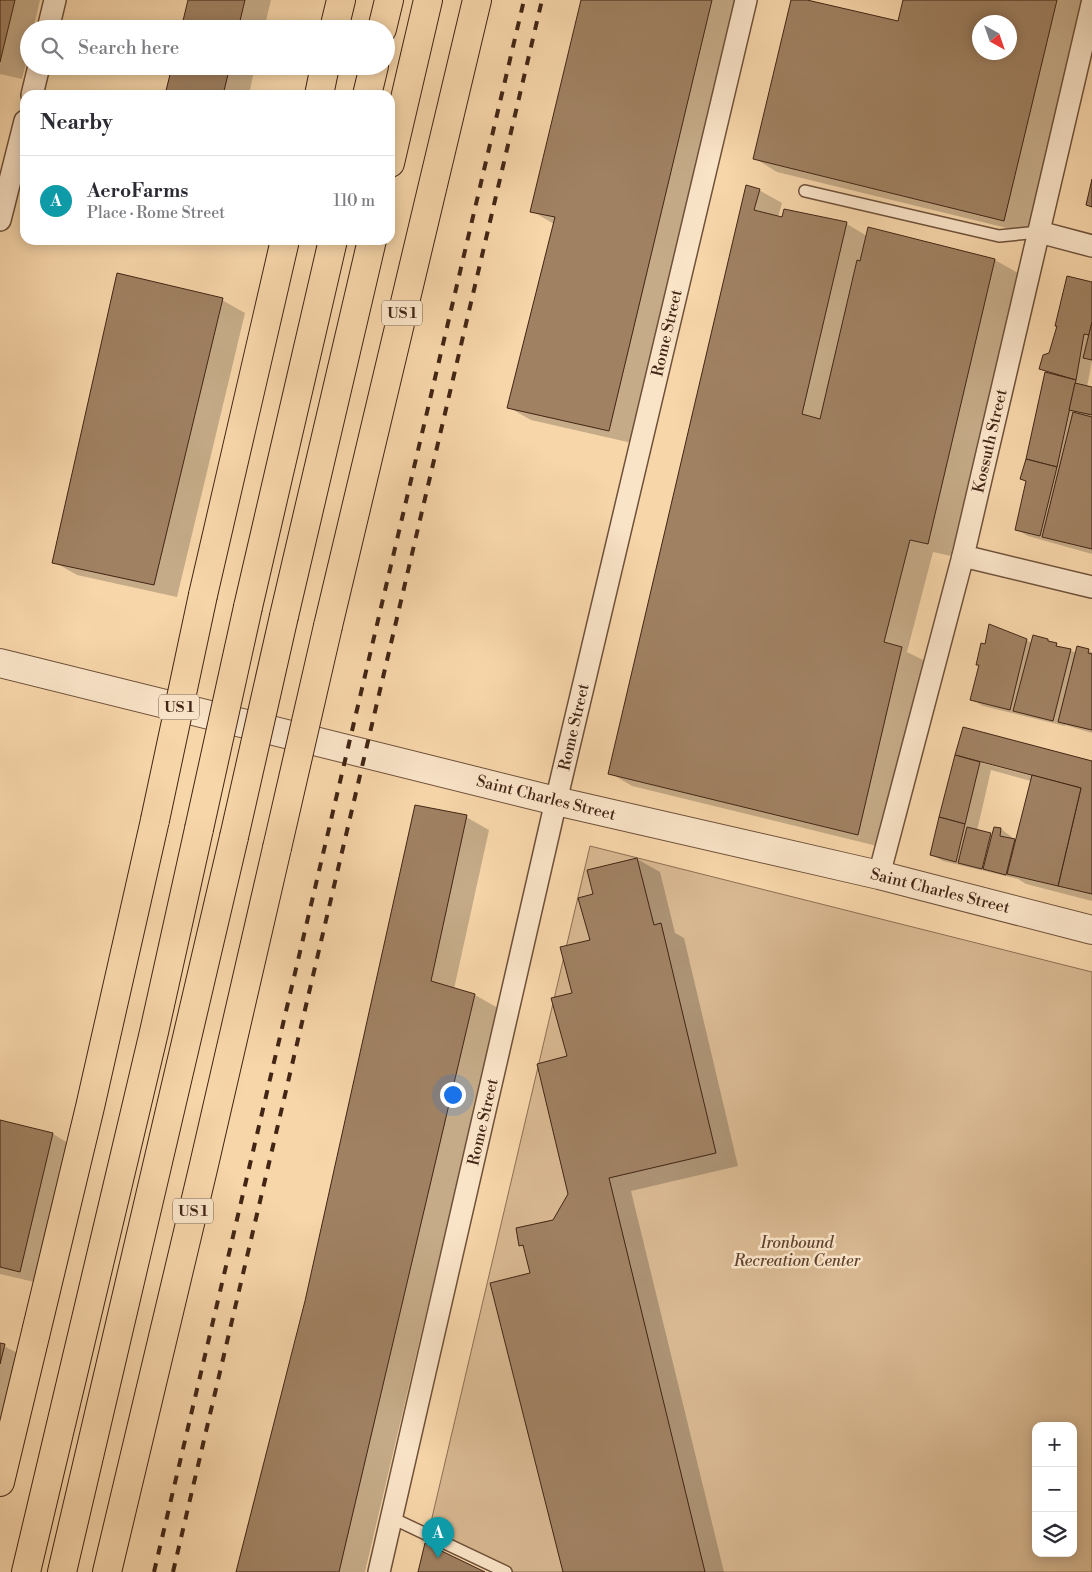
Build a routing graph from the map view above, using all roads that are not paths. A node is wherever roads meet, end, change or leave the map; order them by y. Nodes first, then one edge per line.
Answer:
1 (56, 0) edge
2 (341, 0) edge
3 (389, 0) edge
4 (428, 0) edge
5 (476, 0) edge
6 (746, 0) edge
7 (1092, 4) edge
8 (50, 20) edge
9 (336, 20) edge
10 (384, 20) edge
11 (37, 75) edge
12 (323, 75) edge
13 (372, 75) edge
14 (33, 90) edge
15 (320, 90) edge
16 (368, 90) edge
17 (20, 141) edge
18 (395, 142) edge
19 (805, 190) dead end
20 (0, 220) edge
21 (1039, 232) junction
22 (284, 245) edge
23 (332, 245) edge
24 (371, 245) edge
25 (1092, 246) edge
26 (963, 556) junction
27 (1092, 588) edge
28 (0, 663) edge
29 (556, 801) junction
30 (878, 875) junction
31 (1092, 930) edge
32 (0, 1482) edge
33 (392, 1518) junction
34 (26, 1572) edge
35 (62, 1572) edge
36 (107, 1572) edge
37 (379, 1572) edge
38 (506, 1572) edge

1 - 8 street
2 - 9 highway
3 - 10 highway
4 - 18 highway
5 - 36 highway, US 1, bridge
6 - 29 street, Rome Street
7 - 21 street, Kossuth Street
11 - 14 street
12 - 15 highway
13 - 16 highway
17 - 20 street
19 - 21 lane
21 - 25 street
21 - 26 street, Kossuth Street
22 - 32 highway, US 1, bridge
23 - 34 highway, bridge
24 - 35 highway, bridge
26 - 27 street
26 - 30 street, Kossuth Street
28 - 29 street, Saint Charles Street
29 - 30 street, Saint Charles Street
29 - 33 street, Rome Street
30 - 31 street, Saint Charles Street
33 - 37 street, Rome Street
33 - 38 lane

